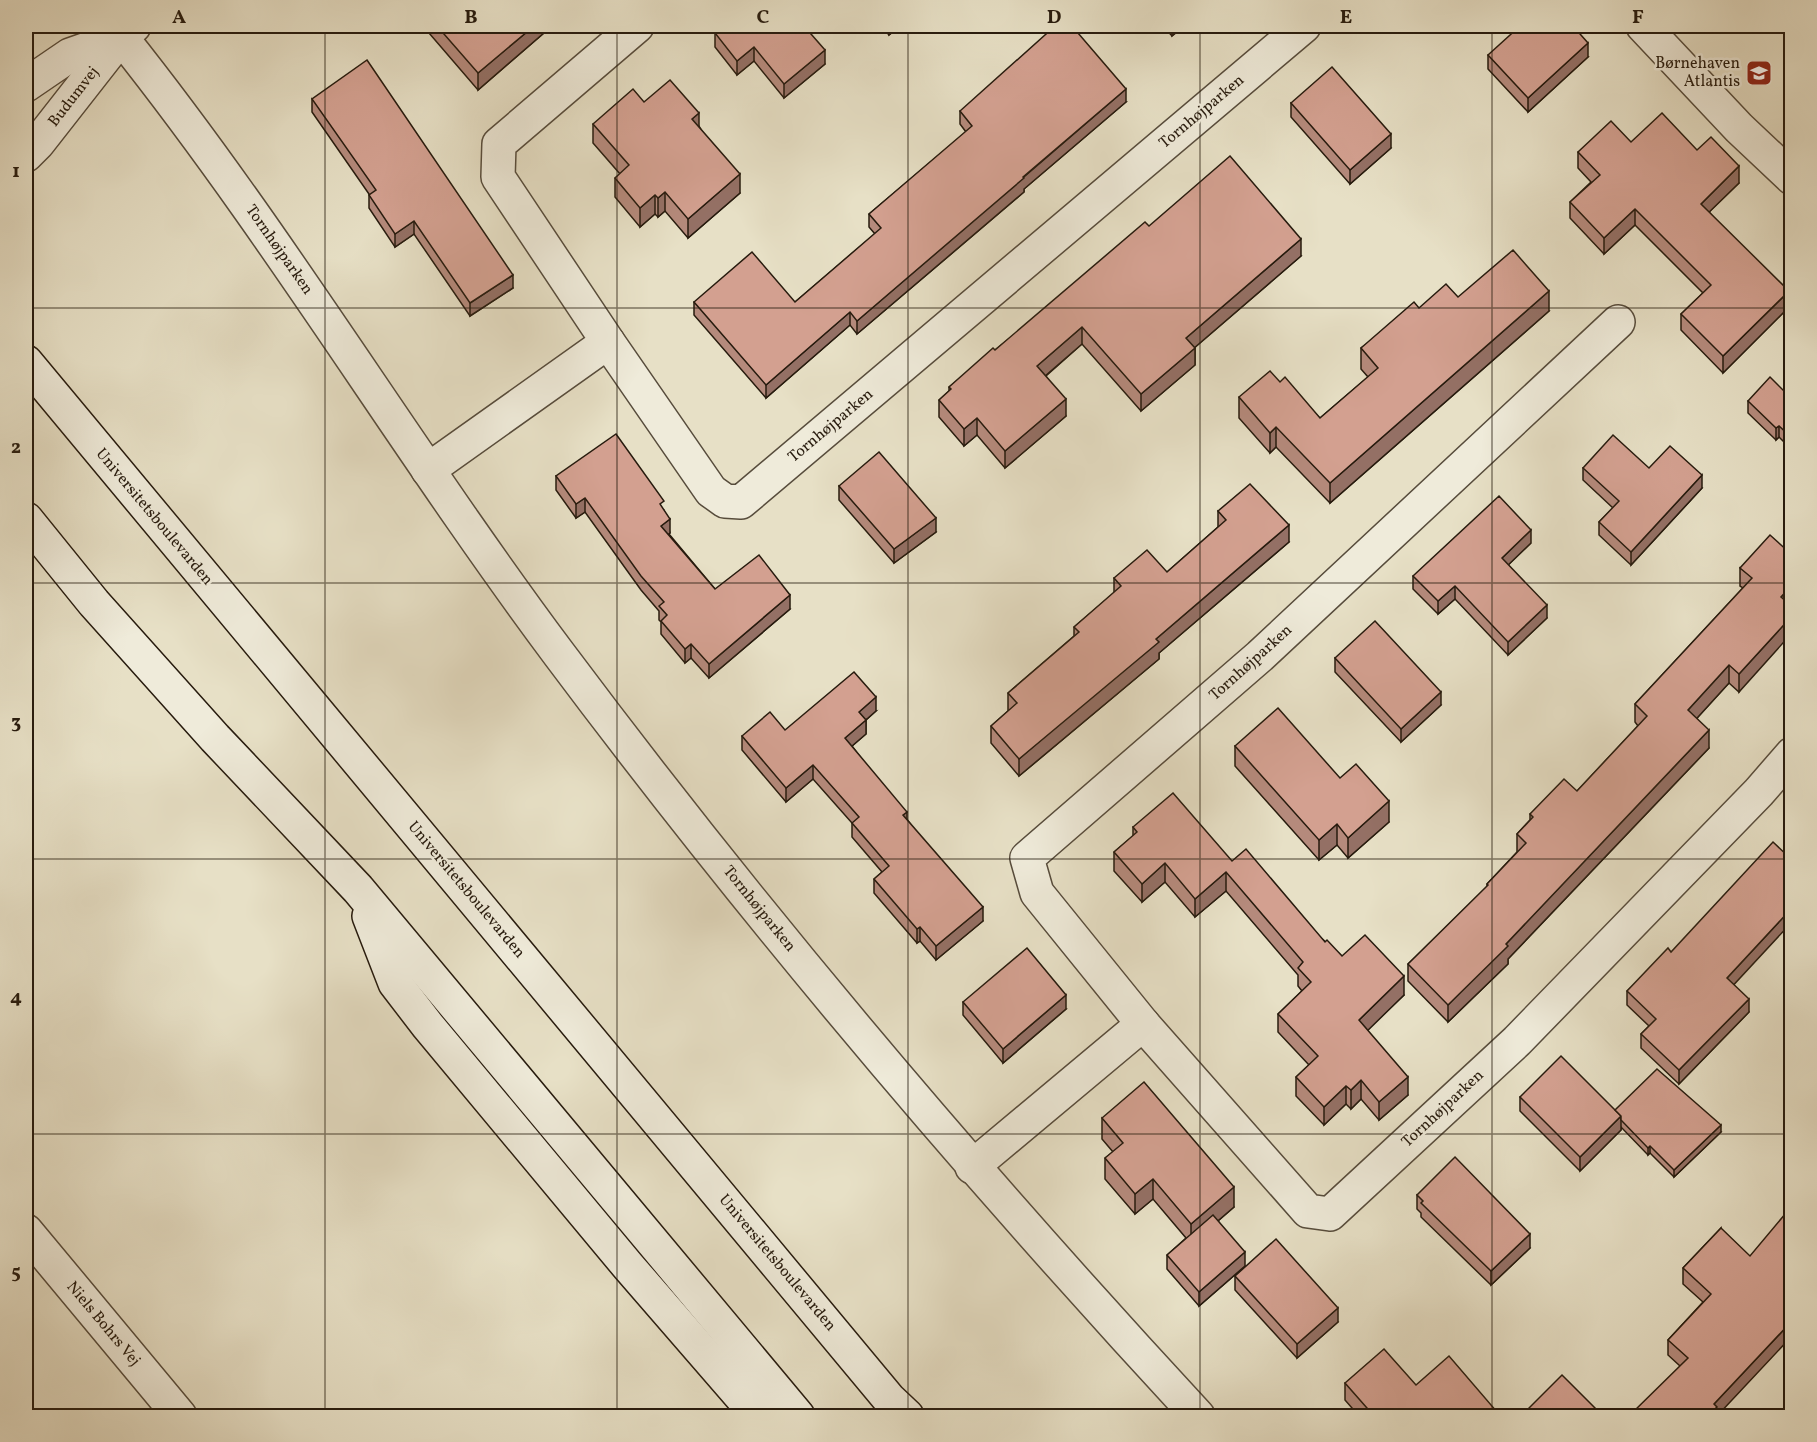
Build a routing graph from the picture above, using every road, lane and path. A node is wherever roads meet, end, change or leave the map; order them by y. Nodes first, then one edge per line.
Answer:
1 (637, 26) edge
2 (1304, 26) edge
3 (1642, 26) edge
4 (128, 31) edge
5 (26, 85) edge
6 (26, 155) edge
7 (1791, 178) edge
8 (1618, 322) dead end
9 (608, 342) junction
10 (26, 362) edge
11 (428, 470) junction
12 (26, 519) edge
13 (1791, 754) edge
14 (358, 889) junction
15 (1143, 1024) junction
16 (972, 1167) junction
17 (26, 1231) edge
18 (180, 1416) edge
19 (758, 1416) edge
20 (798, 1416) edge
21 (907, 1416) edge
22 (1198, 1416) edge

1 - 9 street, Tornhøjparken
2 - 9 street, Tornhøjparken
3 - 7 street
4 - 5 street, Budumvej
4 - 6 street, Budumvej
4 - 11 street, Tornhøjparken
8 - 15 street, Tornhøjparken
9 - 11 street
10 - 21 street, Universitetsboulevarden
11 - 16 street, Tornhøjparken
12 - 14 street
13 - 15 street, Tornhøjparken
14 - 19 street
14 - 20 street
15 - 16 street
16 - 22 street, Tornhøjparken
17 - 18 street, Niels Bohrs Vej

